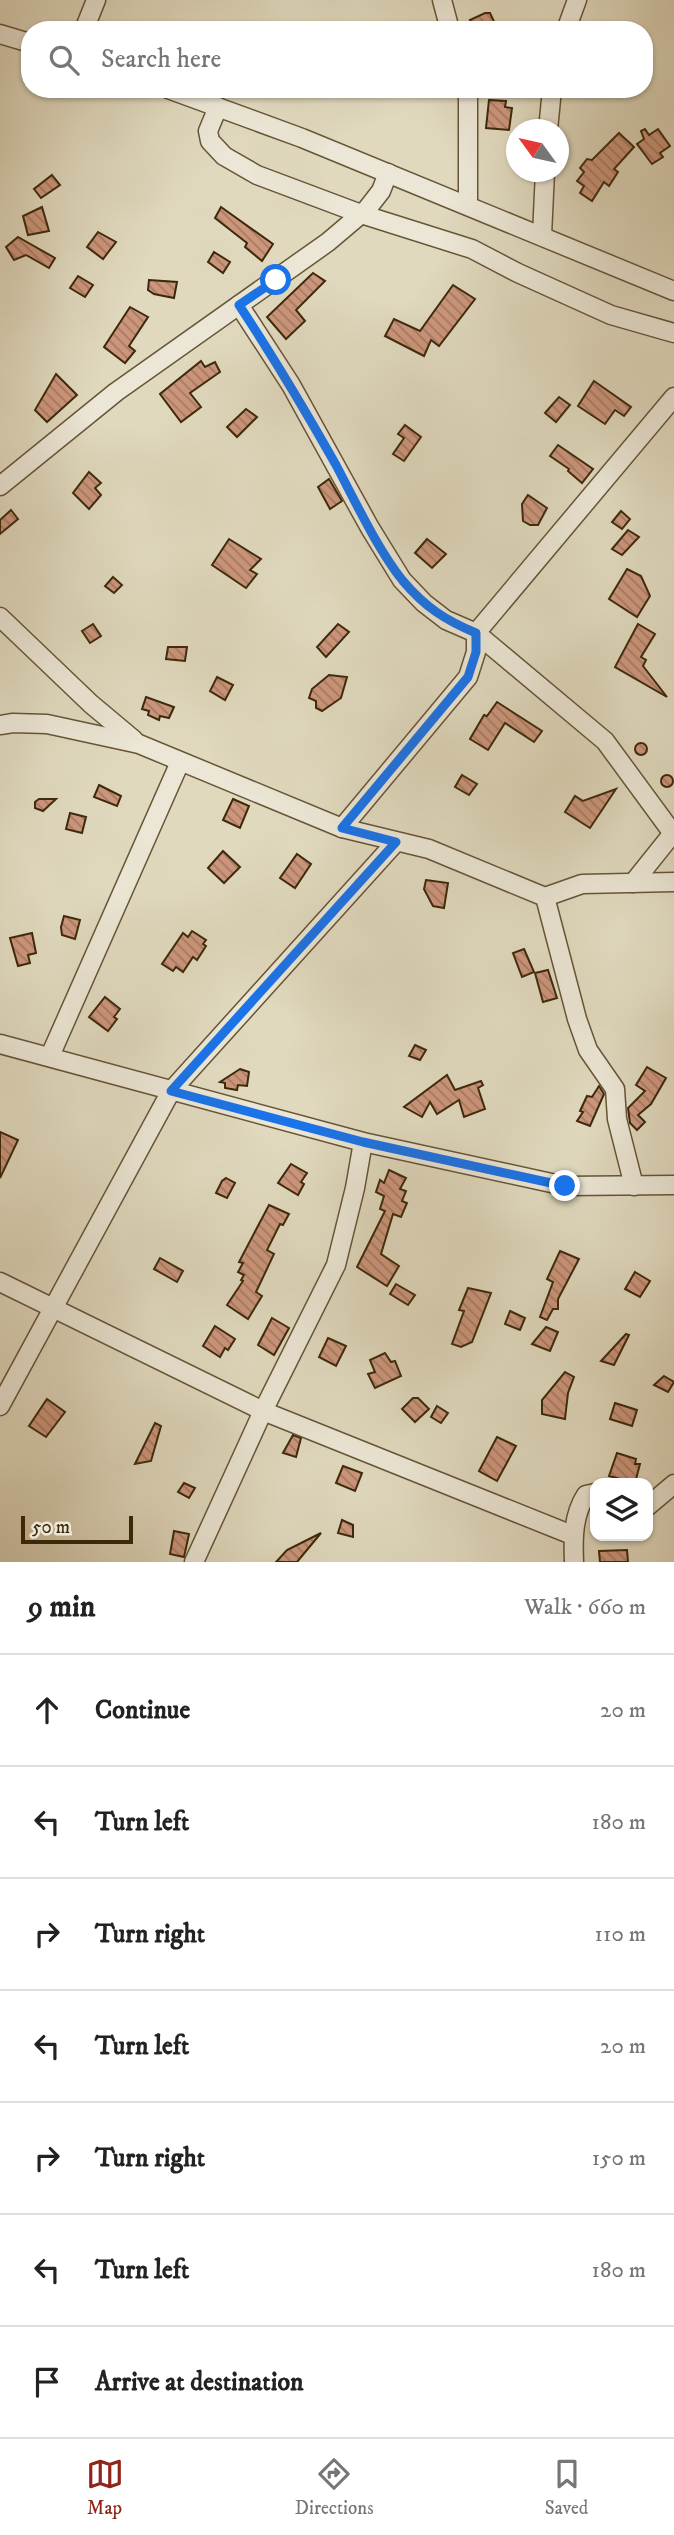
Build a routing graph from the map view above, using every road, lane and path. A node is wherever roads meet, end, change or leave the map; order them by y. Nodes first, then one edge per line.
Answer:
1 (96, 0) edge
2 (442, 0) edge
3 (577, 0) edge
4 (88, 21) edge
5 (448, 21) edge
6 (569, 21) edge
7 (0, 34) edge
8 (21, 40) edge
9 (193, 98) edge
10 (468, 98) edge
11 (551, 98) edge
12 (218, 107) junction
13 (549, 119) edge
14 (388, 173) junction
15 (545, 182) edge
16 (468, 204) junction
17 (361, 214) junction
18 (542, 235) junction
19 (674, 291) edge
20 (239, 305) junction
21 (674, 333) edge
22 (674, 397) edge
23 (0, 486) edge
24 (0, 617) edge
25 (476, 633) junction
26 (0, 725) edge
27 (139, 744) junction
28 (180, 762) junction
29 (342, 828) junction
30 (673, 834) edge
31 (396, 842) junction
32 (674, 882) edge
33 (633, 883) junction
34 (545, 897) junction
35 (0, 1044) edge
36 (50, 1056) junction
37 (171, 1091) junction
38 (363, 1142) junction
39 (674, 1185) edge
40 (634, 1186) junction
41 (0, 1282) edge
42 (53, 1309) junction
43 (0, 1406) edge
44 (262, 1410) junction
45 (674, 1484) edge
46 (590, 1494) edge
47 (653, 1502) edge
48 (572, 1535) junction
49 (194, 1562) edge
50 (574, 1562) edge

1 - 4 street
2 - 5 street
3 - 6 street
7 - 8 street
9 - 12 street
10 - 16 street
11 - 13 street
12 - 14 street
12 - 17 street
14 - 16 street
14 - 17 street
15 - 18 street
16 - 18 street
17 - 20 street
17 - 21 street
18 - 19 street
20 - 23 street
20 - 25 street
22 - 25 street
24 - 27 street
25 - 29 street
25 - 30 street
26 - 27 street
27 - 28 street
28 - 29 street
28 - 36 street
29 - 31 street
30 - 33 street
31 - 34 street
31 - 37 street
32 - 33 street
33 - 34 street
34 - 40 street
35 - 36 street
36 - 37 street
37 - 38 street
37 - 42 street
38 - 40 street
38 - 44 street
39 - 40 street
41 - 42 street
42 - 43 street
42 - 44 street
44 - 48 street
44 - 49 street
45 - 47 street
46 - 48 street
48 - 50 street

